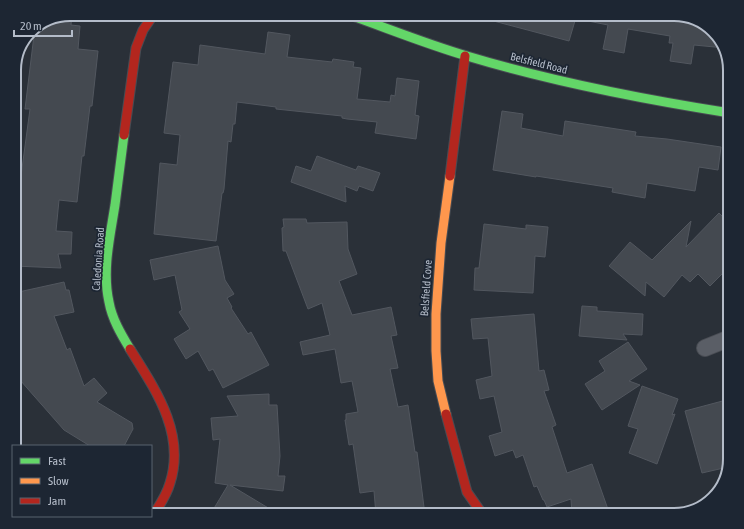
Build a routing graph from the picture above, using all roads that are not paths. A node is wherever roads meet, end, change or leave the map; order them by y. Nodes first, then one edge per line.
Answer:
1 (148, 21) edge
2 (367, 21) edge
3 (465, 56) junction
4 (723, 112) edge
5 (723, 341) edge
6 (706, 348) dead end
7 (158, 508) edge
8 (478, 508) edge

1 - 7 street, Caledonia Road
2 - 3 street, Belsfield Road
3 - 4 street, Belsfield Road
3 - 8 street, Belsfield Cove
5 - 6 street

